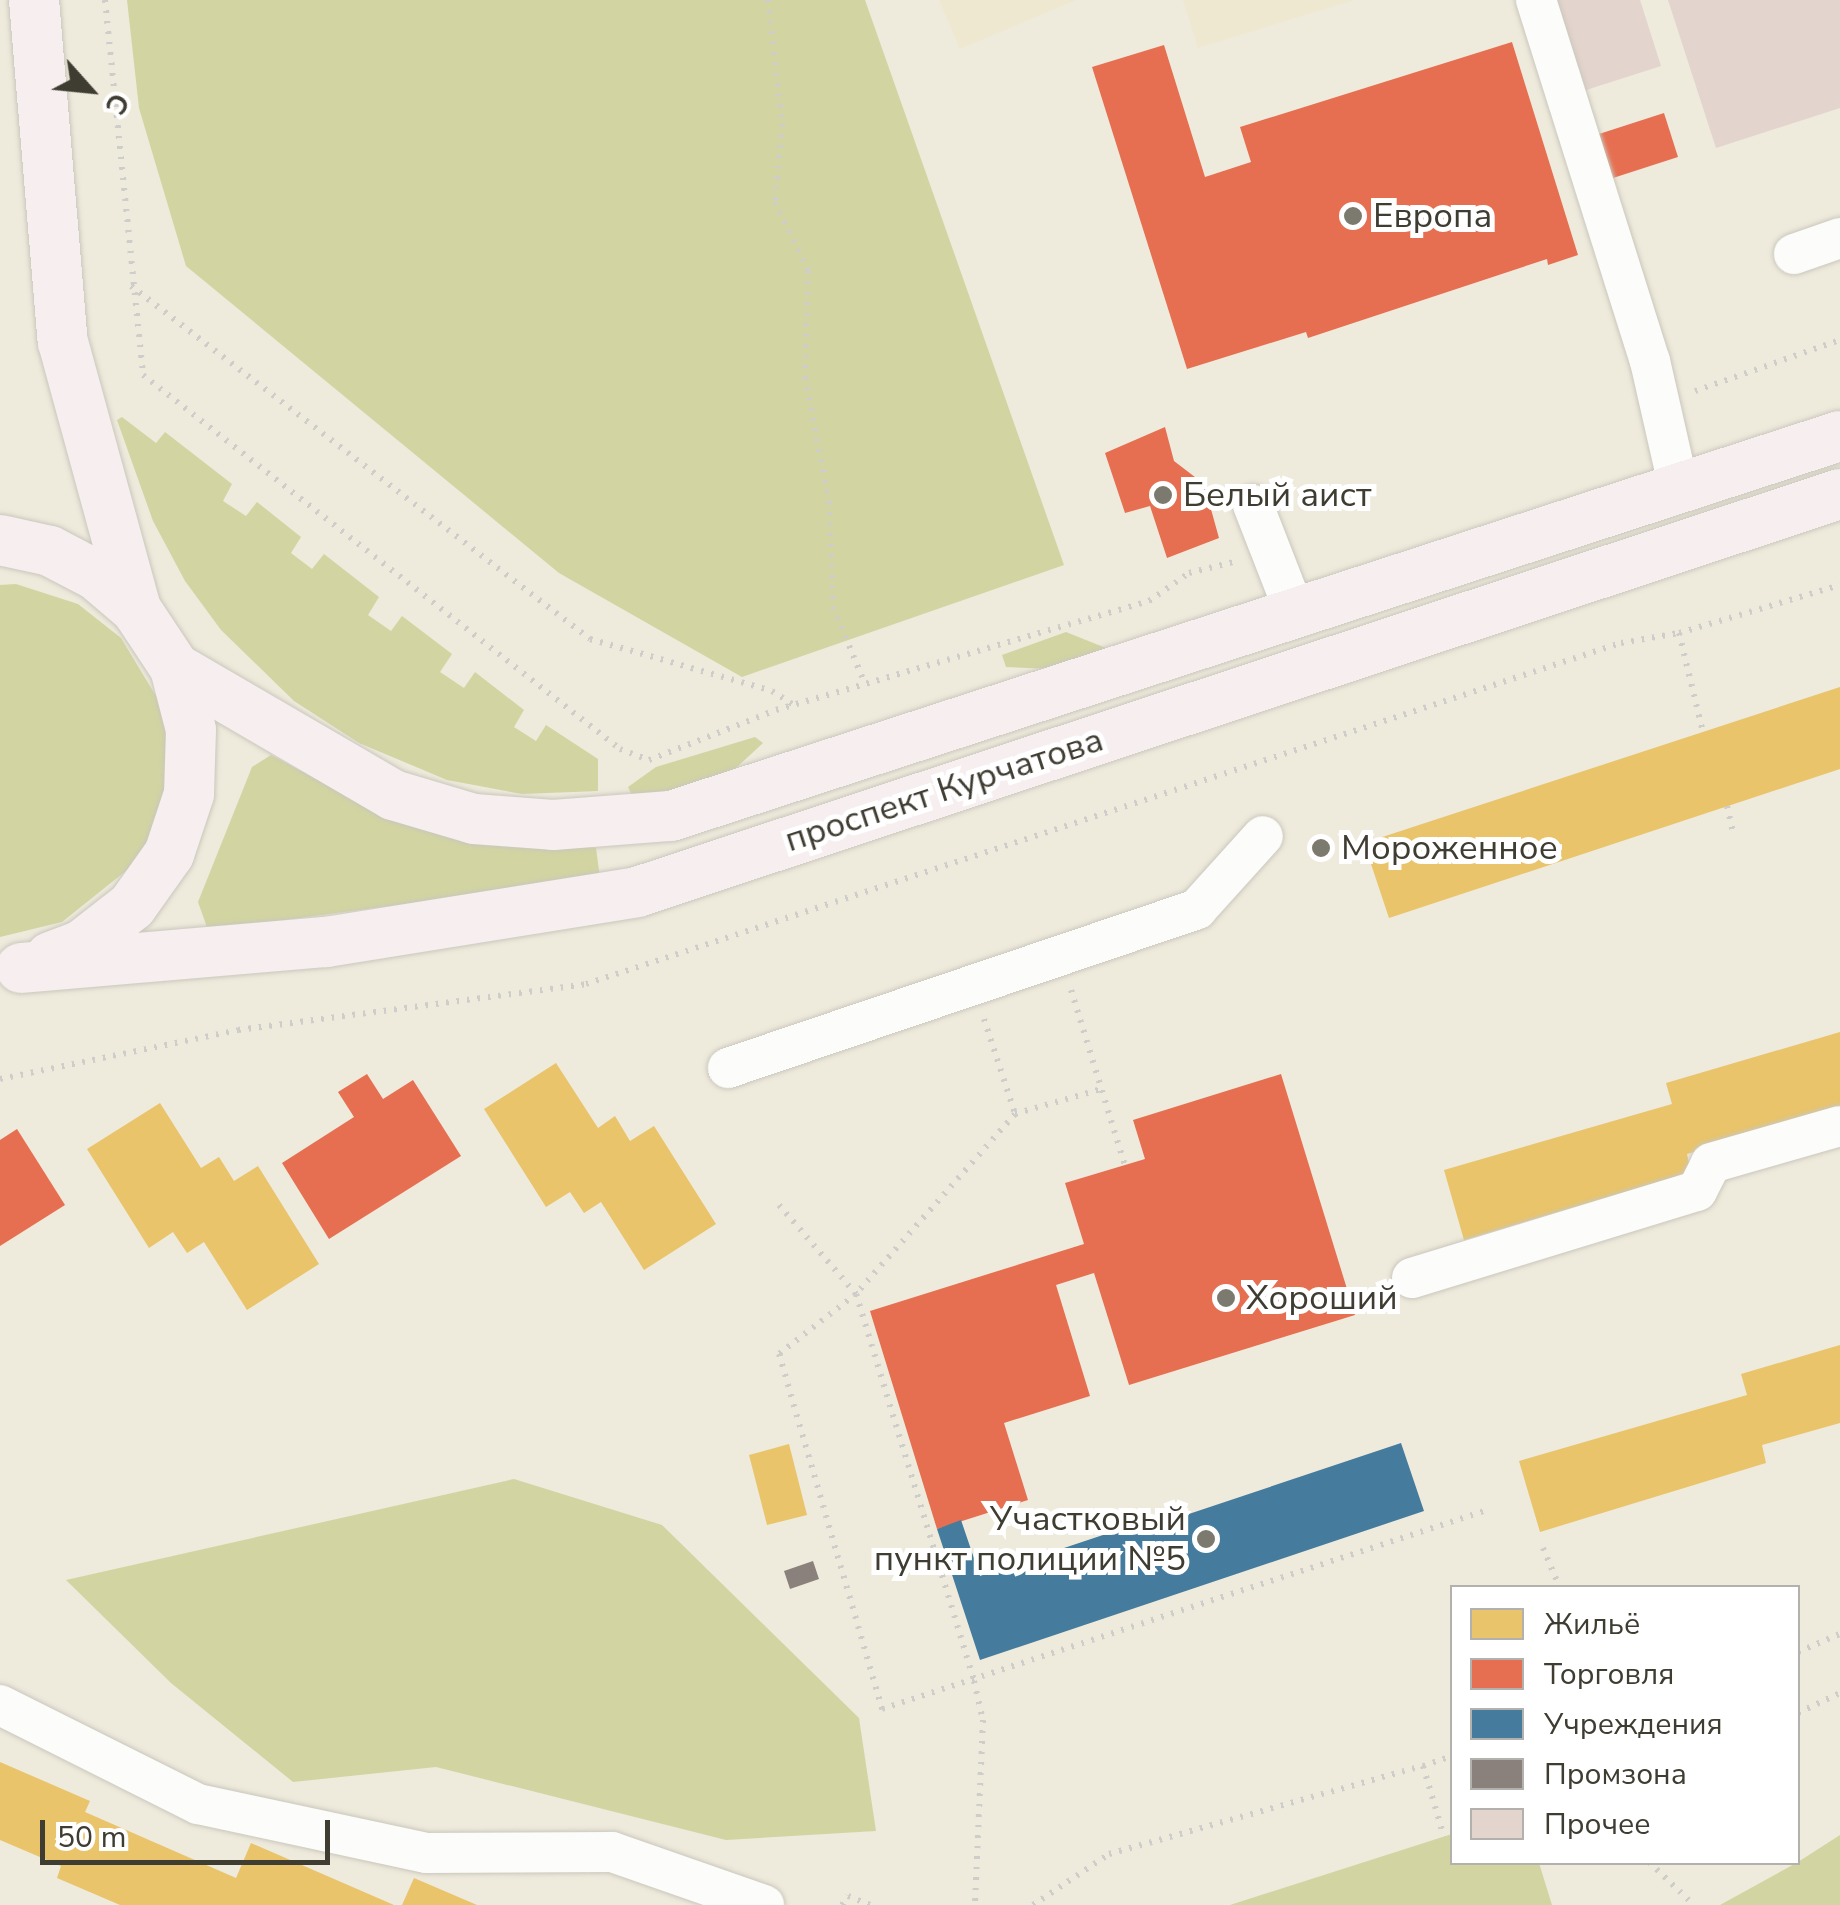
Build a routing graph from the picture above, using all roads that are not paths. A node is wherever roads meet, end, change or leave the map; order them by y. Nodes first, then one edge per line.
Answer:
1 (34, 0) edge
2 (1536, 0) edge
3 (1840, 238) edge
4 (1794, 254) dead end
5 (1840, 436) edge
6 (1679, 489) junction
7 (1840, 494) edge
8 (1253, 506) dead end
9 (0, 540) edge
10 (136, 609) junction
11 (1295, 613) junction
12 (175, 668) junction
13 (1263, 836) dead end
14 (11, 968) edge
15 (728, 1068) dead end
16 (1840, 1126) edge
17 (1412, 1278) dead end
18 (0, 1705) edge
19 (764, 1905) edge

1 - 10 main road
2 - 6 lane
3 - 4 lane
5 - 6 main road, проспект Курчатова
6 - 11 main road, проспект Курчатова
7 - 14 main road, проспект Курчатова
8 - 11 lane
9 - 10 main road
10 - 12 main road
11 - 12 main road, проспект Курчатова
12 - 14 main road
13 - 15 lane
16 - 17 lane
18 - 19 lane

